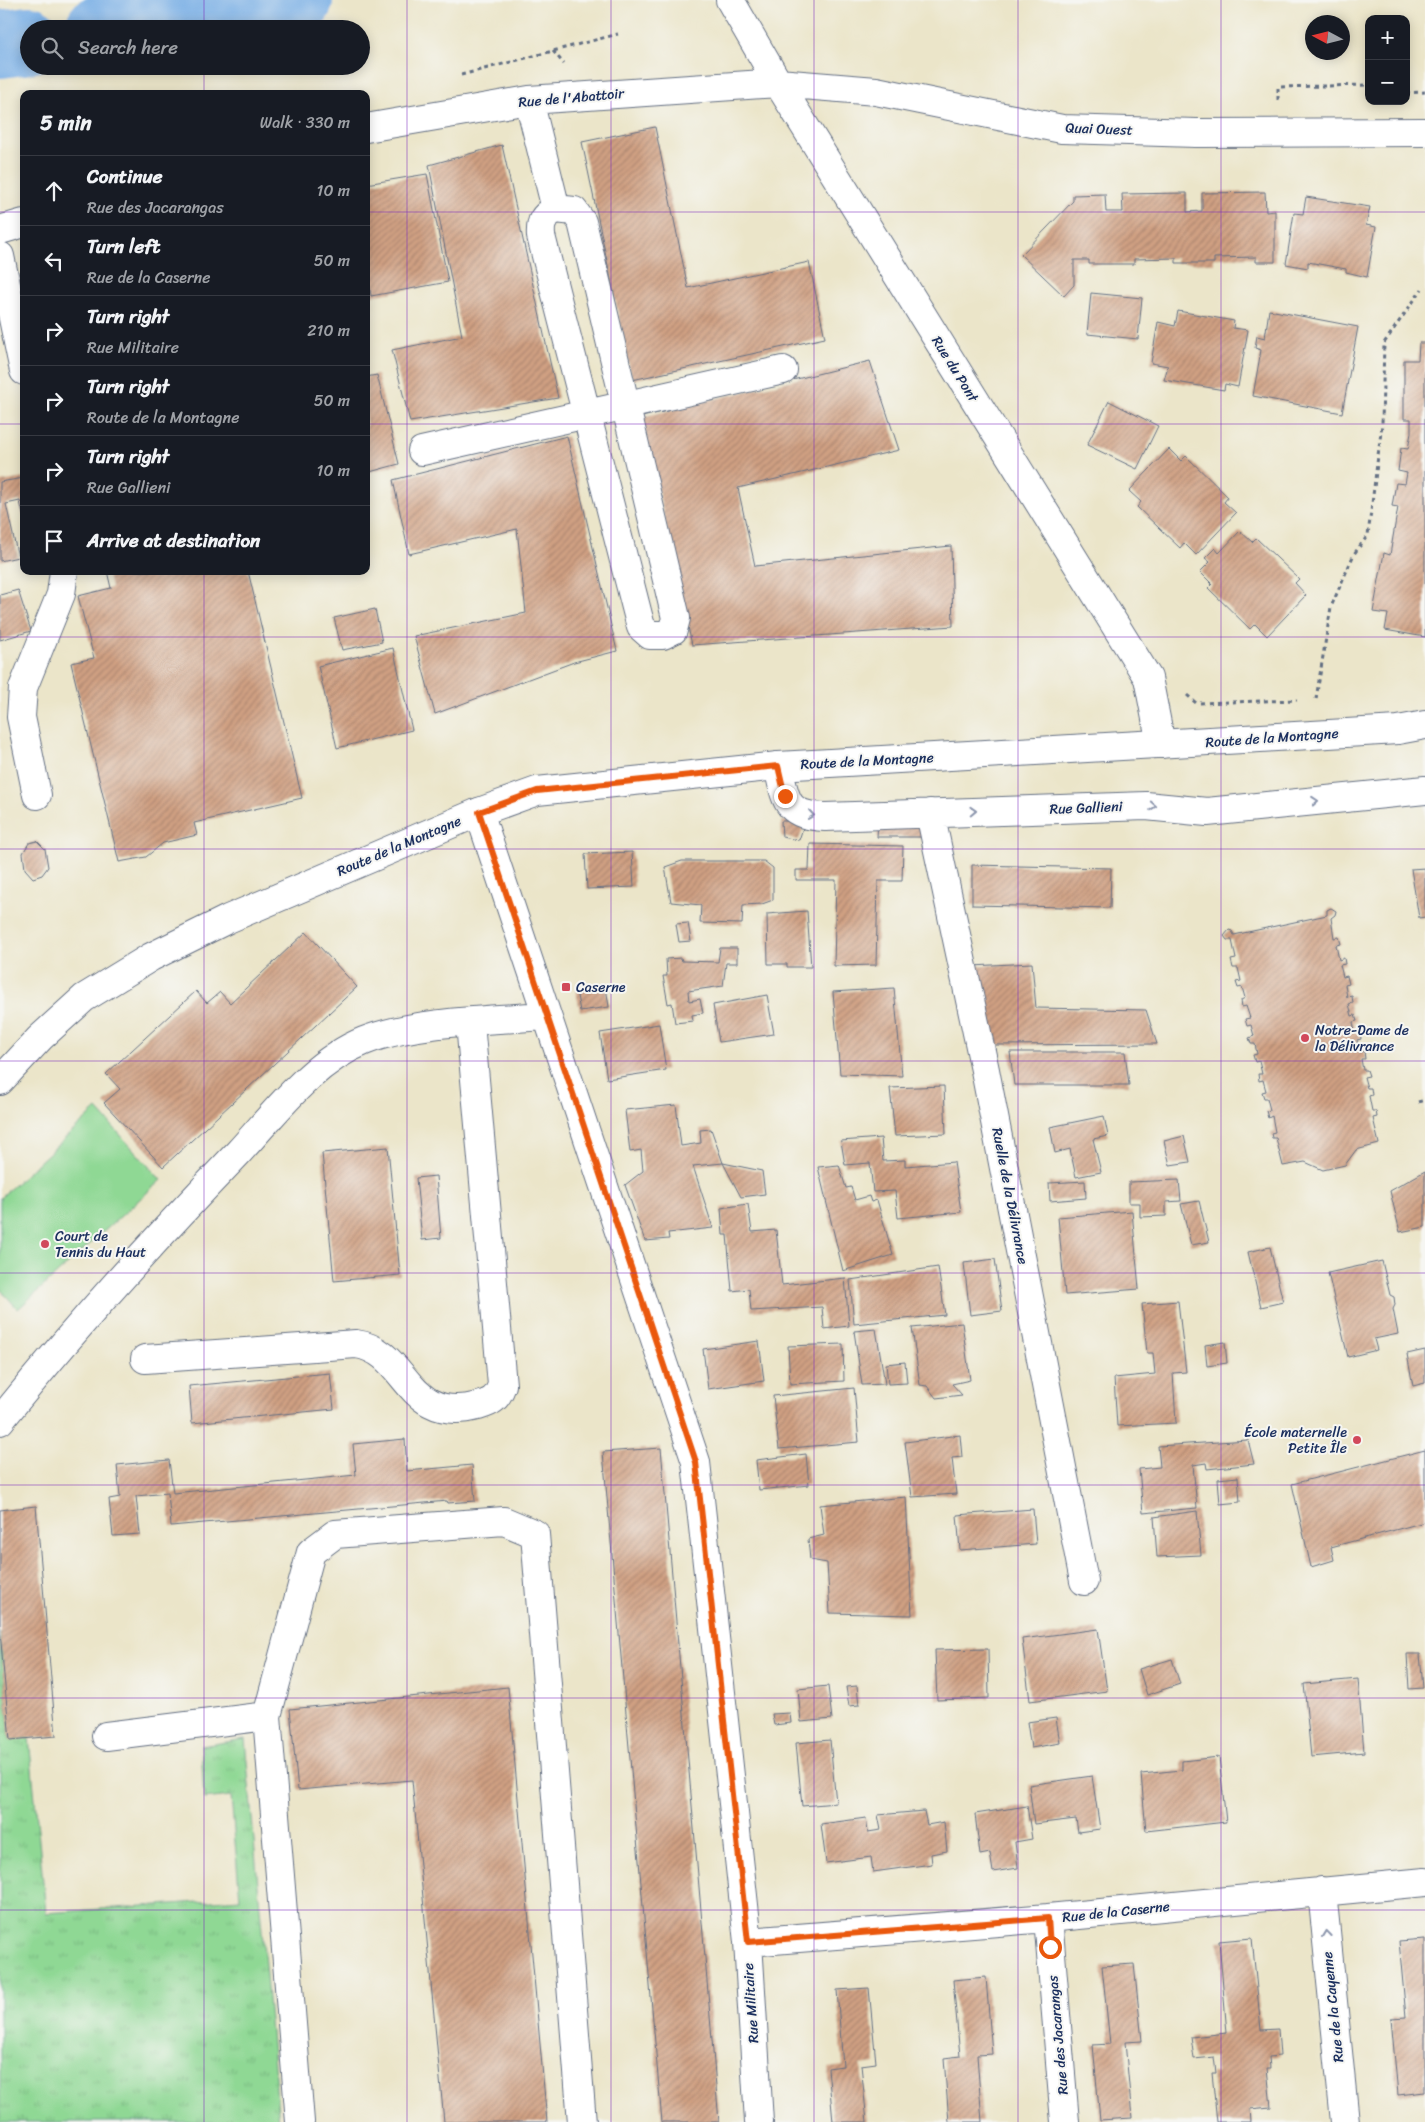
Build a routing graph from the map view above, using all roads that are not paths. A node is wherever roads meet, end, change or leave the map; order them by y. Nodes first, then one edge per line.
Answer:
1 (734, 6) edge
2 (778, 83) junction
3 (529, 100) junction
4 (370, 127) edge
5 (1425, 132) edge
6 (556, 209) junction
7 (20, 224) edge
8 (0, 230) edge
9 (0, 256) edge
10 (20, 351) edge
11 (783, 370) dead end
12 (626, 406) junction
13 (587, 415) junction
14 (422, 451) dead end
15 (63, 575) edge
16 (1425, 725) edge
17 (1161, 744) junction
18 (778, 766) junction
19 (1425, 790) edge
20 (37, 795) dead end
21 (479, 812) junction
22 (930, 813) junction
23 (547, 1016) junction
24 (470, 1023) junction
25 (0, 1081) edge
26 (145, 1359) dead end
27 (0, 1421) edge
28 (1084, 1581) dead end
29 (268, 1716) junction
30 (106, 1736) dead end
31 (1425, 1882) edge
32 (1322, 1891) junction
33 (1048, 1918) junction
34 (748, 1942) junction
35 (300, 2122) edge
36 (582, 2122) edge
37 (759, 2122) edge
38 (1065, 2122) edge
39 (1345, 2122) edge

1 - 2 street, Rue du Pont
2 - 3 street, Rue de l'Abattoir
2 - 5 street, Quai Ouest
2 - 17 street, Rue du Pont
3 - 4 street, Rue de l'Abattoir
3 - 6 street
6 - 12 street
6 - 13 street
7 - 8 street
9 - 10 street
11 - 12 street
12 - 13 street
12 - 13 street
13 - 14 street
15 - 20 street
16 - 17 street, Route de la Montagne
17 - 18 street, Route de la Montagne
18 - 21 street, Route de la Montagne
18 -> 22 street, Rue Gallieni
22 -> 19 street, Rue Gallieni
21 - 23 street, Rue Militaire
21 - 25 street, Route de la Montagne
22 - 28 street, Ruelle de la Délivrance
23 - 24 street
23 - 34 street, Rue Militaire
24 - 26 street
24 - 27 street
29 - 30 street
29 - 35 street
29 - 36 street
31 - 32 street, Rue de la Caserne
32 - 33 street, Rue de la Caserne
39 -> 32 street, Rue de la Cayenne
33 - 34 street, Rue de la Caserne
33 - 38 street, Rue des Jacarangas
34 - 37 street, Rue Militaire

